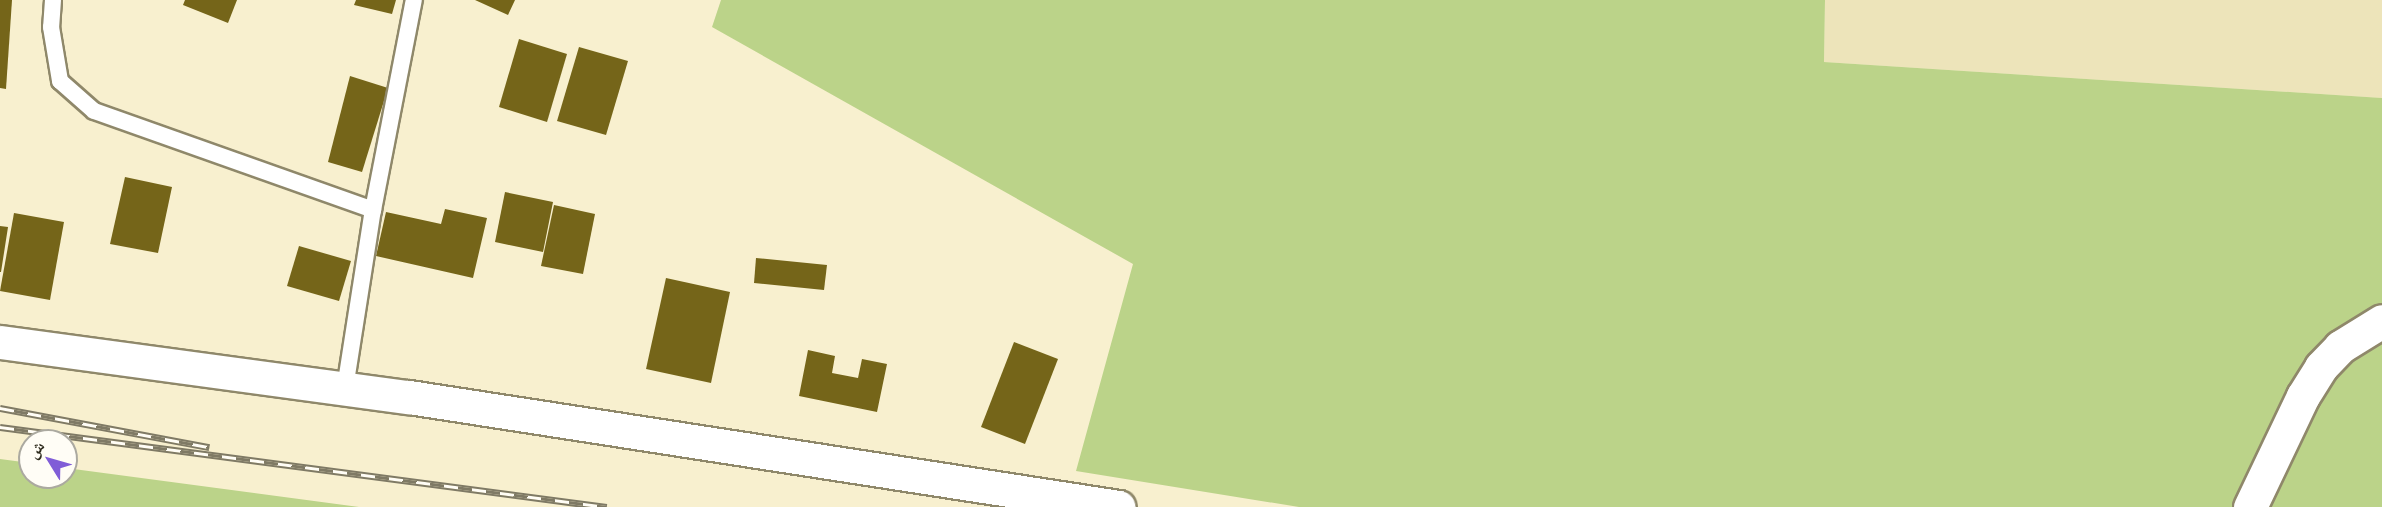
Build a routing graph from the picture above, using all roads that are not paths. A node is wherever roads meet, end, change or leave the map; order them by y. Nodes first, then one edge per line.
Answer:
1 (53, 0) edge
2 (414, 0) edge
3 (373, 210) junction
4 (2382, 321) edge
5 (0, 342) edge
6 (345, 388) junction
7 (1119, 507) edge
8 (2250, 507) edge

1 - 3 lane
2 - 3 lane
3 - 6 lane
4 - 8 street
5 - 6 street
6 - 7 street

